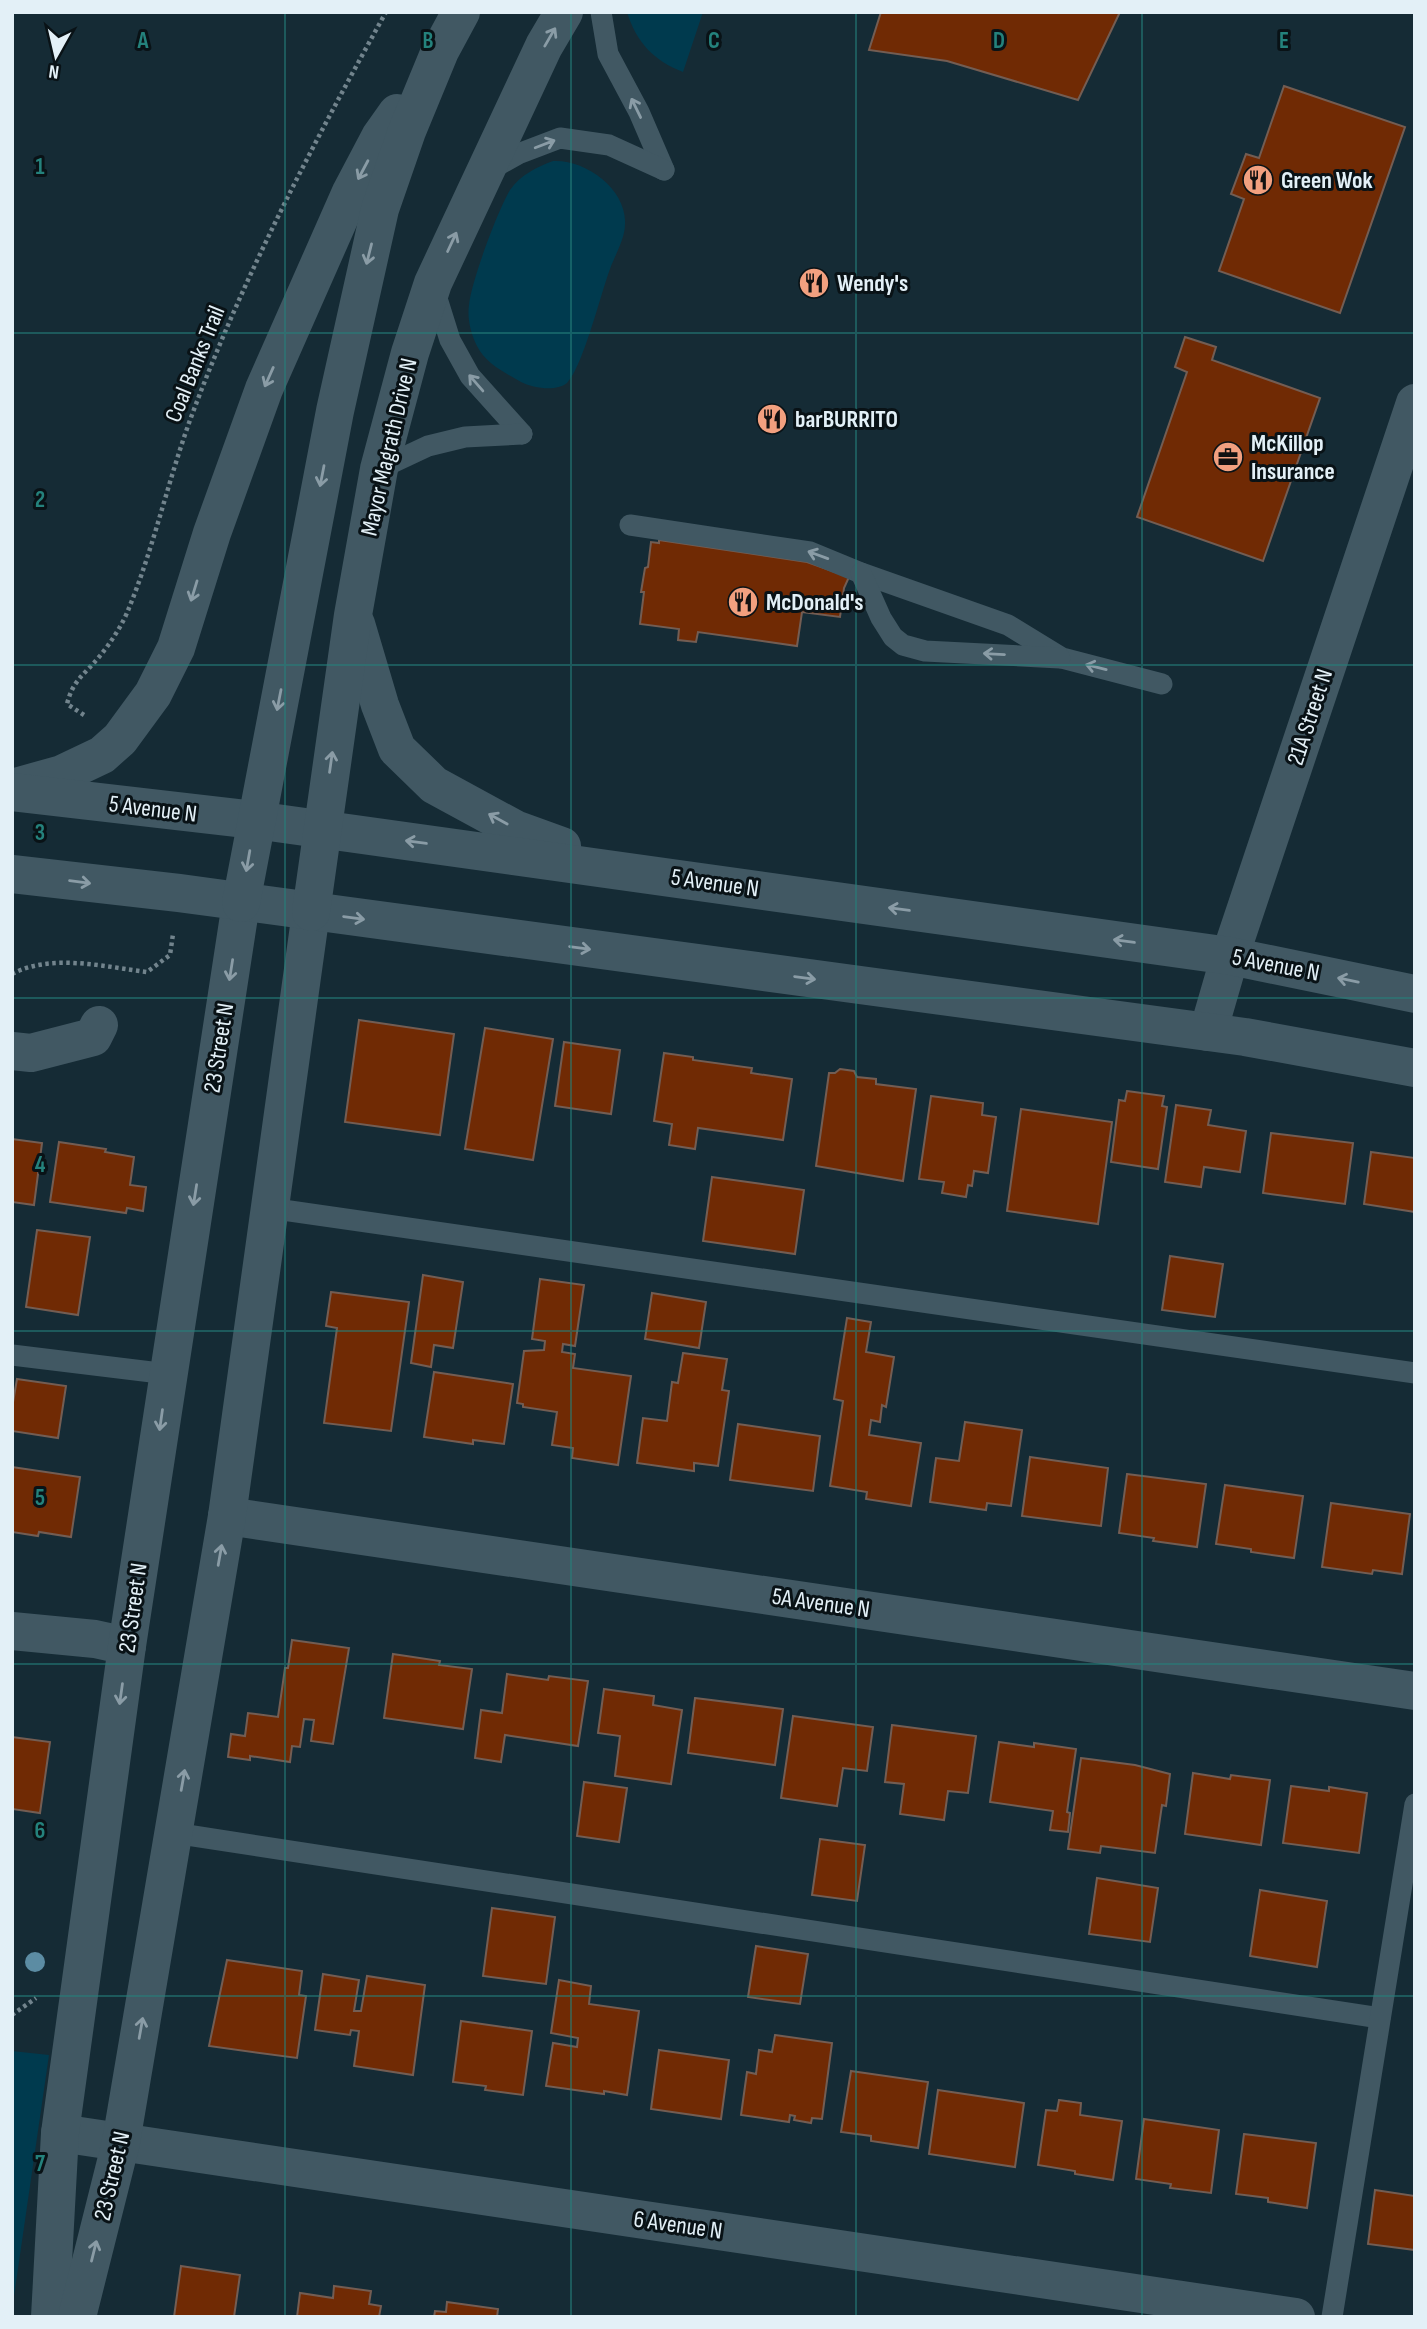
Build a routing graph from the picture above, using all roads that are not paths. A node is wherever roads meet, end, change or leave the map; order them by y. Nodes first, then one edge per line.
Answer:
1 (461, 12) edge
2 (564, 12) edge
3 (601, 12) edge
4 (440, 51) junction
5 (484, 174) junction
6 (433, 283) junction
7 (1415, 403) edge
8 (379, 469) junction
9 (629, 525) dead end
10 (860, 573) junction
11 (353, 615) junction
12 (1062, 658) junction
13 (1162, 684) dead end
14 (12, 790) edge
15 (255, 820) junction
16 (322, 829) junction
17 (629, 871) junction
18 (12, 874) edge
19 (241, 903) junction
20 (311, 912) junction
21 (1230, 956) junction
22 (1415, 994) edge
23 (99, 1025) dead end
24 (1208, 1032) junction
25 (12, 1051) edge
26 (1415, 1068) edge
27 (269, 1208) junction
28 (12, 1355) edge
29 (1415, 1373) edge
30 (167, 1374) junction
31 (227, 1516) junction
32 (12, 1631) edge
33 (127, 1646) junction
34 (1415, 1690) edge
35 (1415, 1804) edge
36 (174, 1833) junction
37 (1380, 2018) junction
38 (60, 2133) junction
39 (121, 2143) junction
40 (50, 2317) edge
41 (77, 2317) edge
42 (1296, 2317) edge
43 (1332, 2317) edge

1 - 4 street
5 -> 2 street, Mayor Magrath Drive N
5 -> 3 lane
4 -> 14 street
4 -> 15 street
6 -> 5 street, Mayor Magrath Drive N
6 - 8 street, Mayor Magrath Drive N
8 -> 6 lane
7 - 21 street, 21A Street N
8 - 11 street, Mayor Magrath Drive N
10 -> 9 lane
10 - 12 lane
12 -> 10 lane
16 -> 11 street, Mayor Magrath Drive N
17 -> 11 street
13 -> 12 lane
14 - 15 street, 5 Avenue N
15 - 16 street, 5 Avenue N
15 -> 19 street
17 -> 16 street, 5 Avenue N
16 - 20 street, Mayor Magrath Drive N
21 -> 17 street, 5 Avenue N
18 -> 19 street
19 - 20 street
19 -> 30 street, 23 Street N
20 -> 24 street
20 - 27 street, 23 Street N
22 -> 21 street, 5 Avenue N
21 - 24 street, 21A Street N
23 - 25 street
24 - 26 street
27 - 29 lane
27 - 31 street, 23 Street N
28 - 30 lane
30 -> 33 street, 23 Street N
31 - 34 street, 5A Avenue N
36 -> 31 street, 23 Street N
32 - 33 street
33 -> 38 street, 23 Street N
35 - 37 lane
36 - 37 lane
39 -> 36 street, 23 Street N
37 - 43 lane
38 - 39 street, 6 Avenue N
38 - 40 street, 23 Street N
41 -> 39 street, 23 Street N
39 - 42 street, 6 Avenue N

